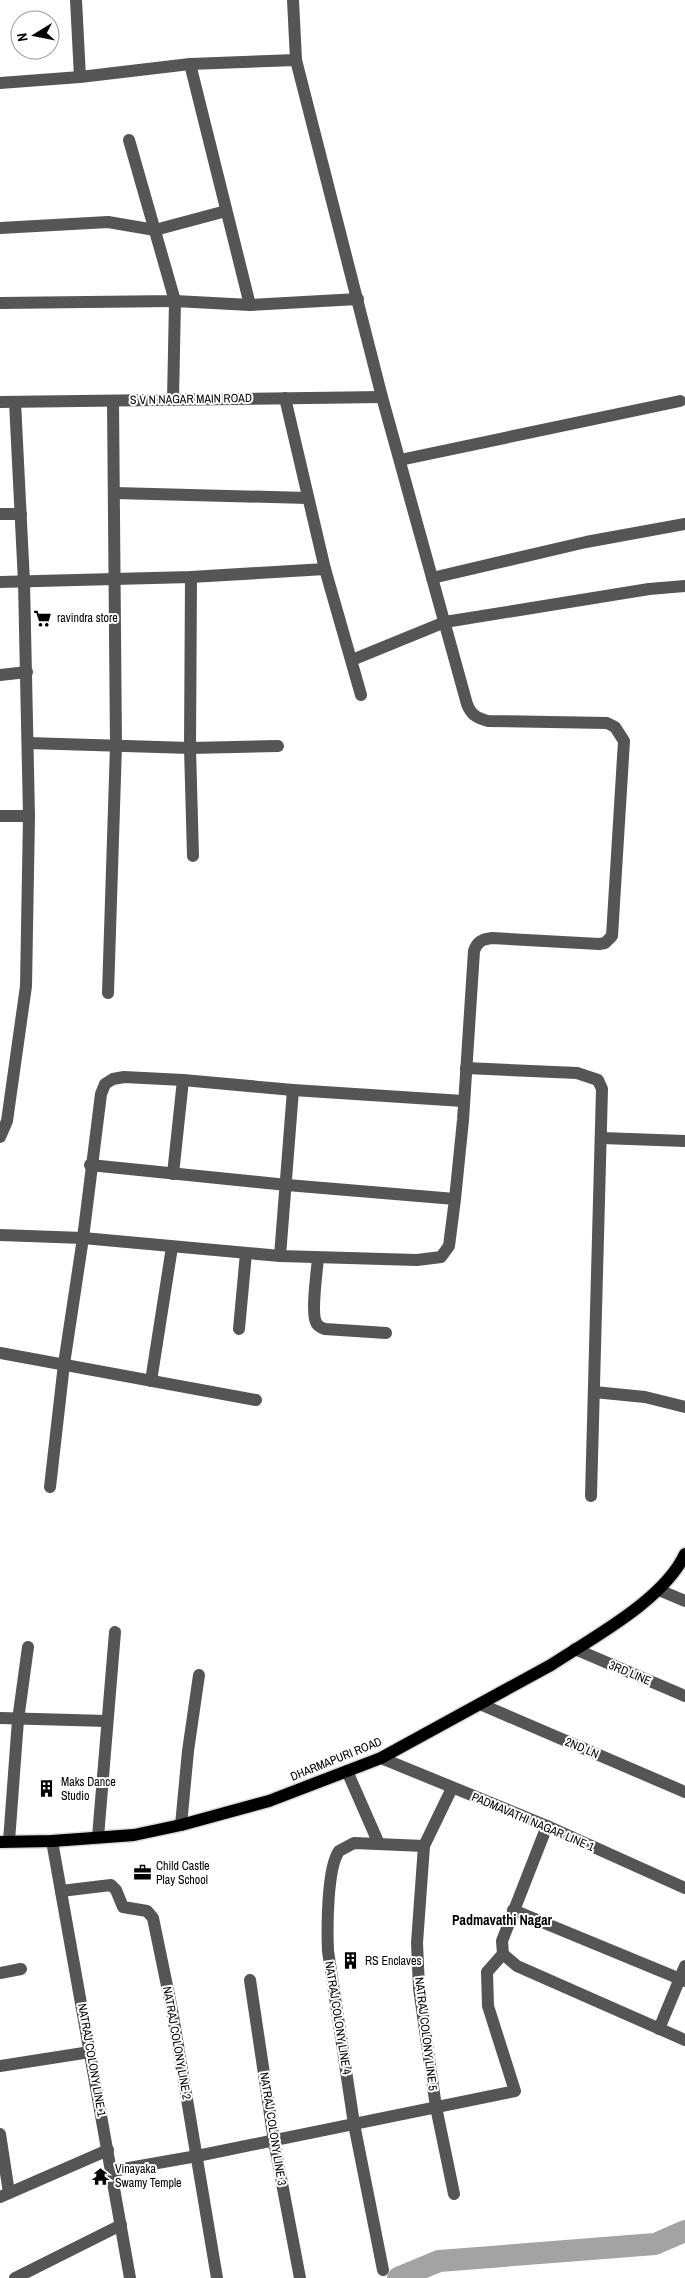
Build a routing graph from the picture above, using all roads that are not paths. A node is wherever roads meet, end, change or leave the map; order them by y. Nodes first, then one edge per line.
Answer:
1 (76, 0) edge
2 (293, 0) edge
3 (296, 60) junction
4 (190, 64) junction
5 (80, 77) junction
6 (0, 82) edge
7 (129, 140) dead end
8 (226, 211) junction
9 (0, 228) edge
10 (155, 230) junction
11 (358, 299) junction
12 (175, 301) junction
13 (0, 303) edge
14 (250, 305) junction
15 (382, 397) junction
16 (285, 398) junction
17 (173, 400) junction
18 (113, 401) junction
19 (0, 402) edge
20 (15, 402) junction
21 (680, 402) dead end
22 (400, 460) junction
23 (115, 493) junction
24 (308, 498) junction
25 (0, 514) edge
26 (21, 514) junction
27 (685, 524) edge
28 (325, 570) junction
29 (191, 577) junction
30 (432, 578) junction
31 (115, 579) junction
32 (0, 582) edge
33 (24, 582) junction
34 (685, 586) edge
35 (445, 622) junction
36 (352, 660) junction
37 (27, 672) junction
38 (0, 675) edge
39 (361, 695) dead end
40 (28, 743) junction
41 (116, 746) junction
42 (278, 746) dead end
43 (190, 748) junction
44 (0, 816) edge
45 (29, 816) junction
46 (193, 856) dead end
47 (108, 993) dead end
48 (466, 1068) junction
49 (183, 1080) junction
50 (292, 1090) junction
51 (463, 1101) junction
52 (0, 1137) edge
53 (602, 1138) junction
54 (685, 1142) edge
55 (90, 1166) junction
56 (173, 1174) junction
57 (287, 1185) junction
58 (454, 1199) junction
59 (0, 1235) edge
60 (83, 1238) junction
61 (172, 1247) junction
62 (246, 1253) junction
63 (280, 1256) junction
64 (318, 1258) junction
65 (239, 1329) dead end
66 (386, 1333) dead end
67 (0, 1352) edge
68 (64, 1364) junction
69 (151, 1381) junction
70 (594, 1392) junction
71 (256, 1400) dead end
72 (685, 1407) edge
73 (50, 1487) dead end
74 (591, 1496) dead end
75 (685, 1554) edge
76 (659, 1590) junction
77 (685, 1601) edge
78 (115, 1632) dead end
79 (28, 1647) dead end
80 (575, 1649) junction
81 (199, 1675) dead end
82 (685, 1696) edge
83 (480, 1704) junction
84 (0, 1718) edge
85 (18, 1720) junction
86 (107, 1722) junction
87 (381, 1758) junction
88 (346, 1771) junction
89 (452, 1788) junction
90 (685, 1792) edge
91 (181, 1825) junction
92 (546, 1826) junction
93 (98, 1837) junction
94 (52, 1841) junction
95 (4, 1842) edge
96 (379, 1844) junction
97 (424, 1846) junction
98 (685, 1888) edge
99 (61, 1891) junction
100 (513, 1910) junction
101 (503, 1954) junction
102 (685, 1966) edge
103 (21, 1970) dead end
104 (0, 1973) edge
105 (250, 1980) dead end
106 (682, 1980) edge
107 (659, 2029) junction
108 (685, 2040) edge
109 (90, 2052) junction
110 (0, 2066) edge
111 (436, 2107) junction
112 (354, 2124) junction
113 (0, 2134) edge
114 (274, 2141) junction
115 (108, 2150) junction
116 (198, 2156) junction
117 (112, 2171) junction
118 (454, 2194) dead end
119 (5, 2195) edge
120 (121, 2225) junction
121 (383, 2270) dead end
122 (16, 2278) edge
123 (130, 2278) edge
124 (217, 2278) edge
125 (300, 2278) edge

1 - 5 street
2 - 3 street
3 - 4 street
3 - 11 street
4 - 5 street
4 - 8 street
5 - 6 street
7 - 10 street
8 - 10 street
8 - 14 street
9 - 10 street
10 - 12 street
11 - 14 street
11 - 15 street
12 - 13 street
12 - 14 street
12 - 17 street
15 - 16 street, S V N NAGAR MAIN ROAD
15 - 22 street
16 - 17 street, S V N NAGAR MAIN ROAD
16 - 24 street
17 - 18 street, S V N NAGAR MAIN ROAD
18 - 20 street, S V N NAGAR MAIN ROAD
18 - 23 street
19 - 20 street, S V N NAGAR MAIN ROAD
20 - 26 street
21 - 22 street
22 - 30 street
23 - 24 street
23 - 31 street
24 - 28 street
25 - 26 street
26 - 33 street
27 - 30 street
28 - 29 street
28 - 36 street
29 - 31 street
29 - 43 street
30 - 35 street
31 - 33 street
31 - 41 street
32 - 33 street
33 - 37 street
34 - 35 street
35 - 36 street
35 - 48 street
36 - 39 street
37 - 38 street
37 - 40 street
40 - 41 street
40 - 45 street
41 - 43 street
41 - 47 street
42 - 43 street
43 - 46 street
44 - 45 street
45 - 52 street
48 - 51 street
48 - 53 street
49 - 50 street
49 - 55 street
49 - 56 street
50 - 51 street
50 - 57 street
51 - 58 street
53 - 54 street
53 - 70 street
55 - 56 street
55 - 60 street
56 - 57 street
57 - 58 street
57 - 63 street
58 - 64 street
59 - 60 street
60 - 61 street
60 - 68 street
61 - 62 street
61 - 69 street
62 - 63 street
62 - 65 street
63 - 64 street
64 - 66 street
67 - 68 street
68 - 69 street
68 - 73 street
69 - 71 street
70 - 72 street
70 - 74 street
75 - 76 main road, DHARMAPURI ROAD
76 - 77 street
76 - 80 main road, DHARMAPURI ROAD
78 - 86 street
79 - 85 street
80 - 82 street, 3RD LINE
80 - 83 main road, DHARMAPURI ROAD
81 - 91 street
83 - 87 main road, DHARMAPURI ROAD
83 - 90 street, 2ND LN
84 - 85 street
85 - 86 street
85 - 95 street
86 - 93 street
87 - 88 main road, DHARMAPURI ROAD
87 - 89 street, PADMAVATHI NAGAR LINE 1
88 - 91 main road, DHARMAPURI ROAD
88 - 96 street
89 - 92 street, PADMAVATHI NAGAR LINE 1
89 - 97 street, NATRAJ COLONY LINE 5
91 - 93 main road, DHARMAPURI ROAD
92 - 98 street, PADMAVATHI NAGAR LINE 1
92 - 100 street
93 - 94 main road, DHARMAPURI ROAD
94 - 95 main road, DHARMAPURI ROAD
94 - 99 street, NATRAJ COLONY LINE 1
96 - 97 street, NATRAJ COLONY LINE 4
96 - 112 street, NATRAJ COLONY LINE 4
97 - 111 street, NATRAJ COLONY LINE 5
99 - 109 street, NATRAJ COLONY LINE 1
99 - 116 street, NATRAJ COLONY LINE 2
100 - 101 street
100 - 106 street
101 - 107 street
101 - 111 street
102 - 106 street
103 - 104 street
105 - 114 street, NATRAJ COLONY LINE 3
106 - 107 street
107 - 108 street
109 - 110 street
109 - 115 street, NATRAJ COLONY LINE 1
111 - 112 street
111 - 118 street, NATRAJ COLONY LINE 5
112 - 114 street
112 - 121 street, NATRAJ COLONY LINE 4
113 - 119 street
114 - 116 street
114 - 125 street, NATRAJ COLONY LINE 3
115 - 117 street, NATRAJ COLONY LINE 1
115 - 119 street
116 - 117 street
116 - 124 street, NATRAJ COLONY LINE 2
117 - 120 street, NATRAJ COLONY LINE 1
120 - 122 street
120 - 123 street, NATRAJ COLONY LINE 1

